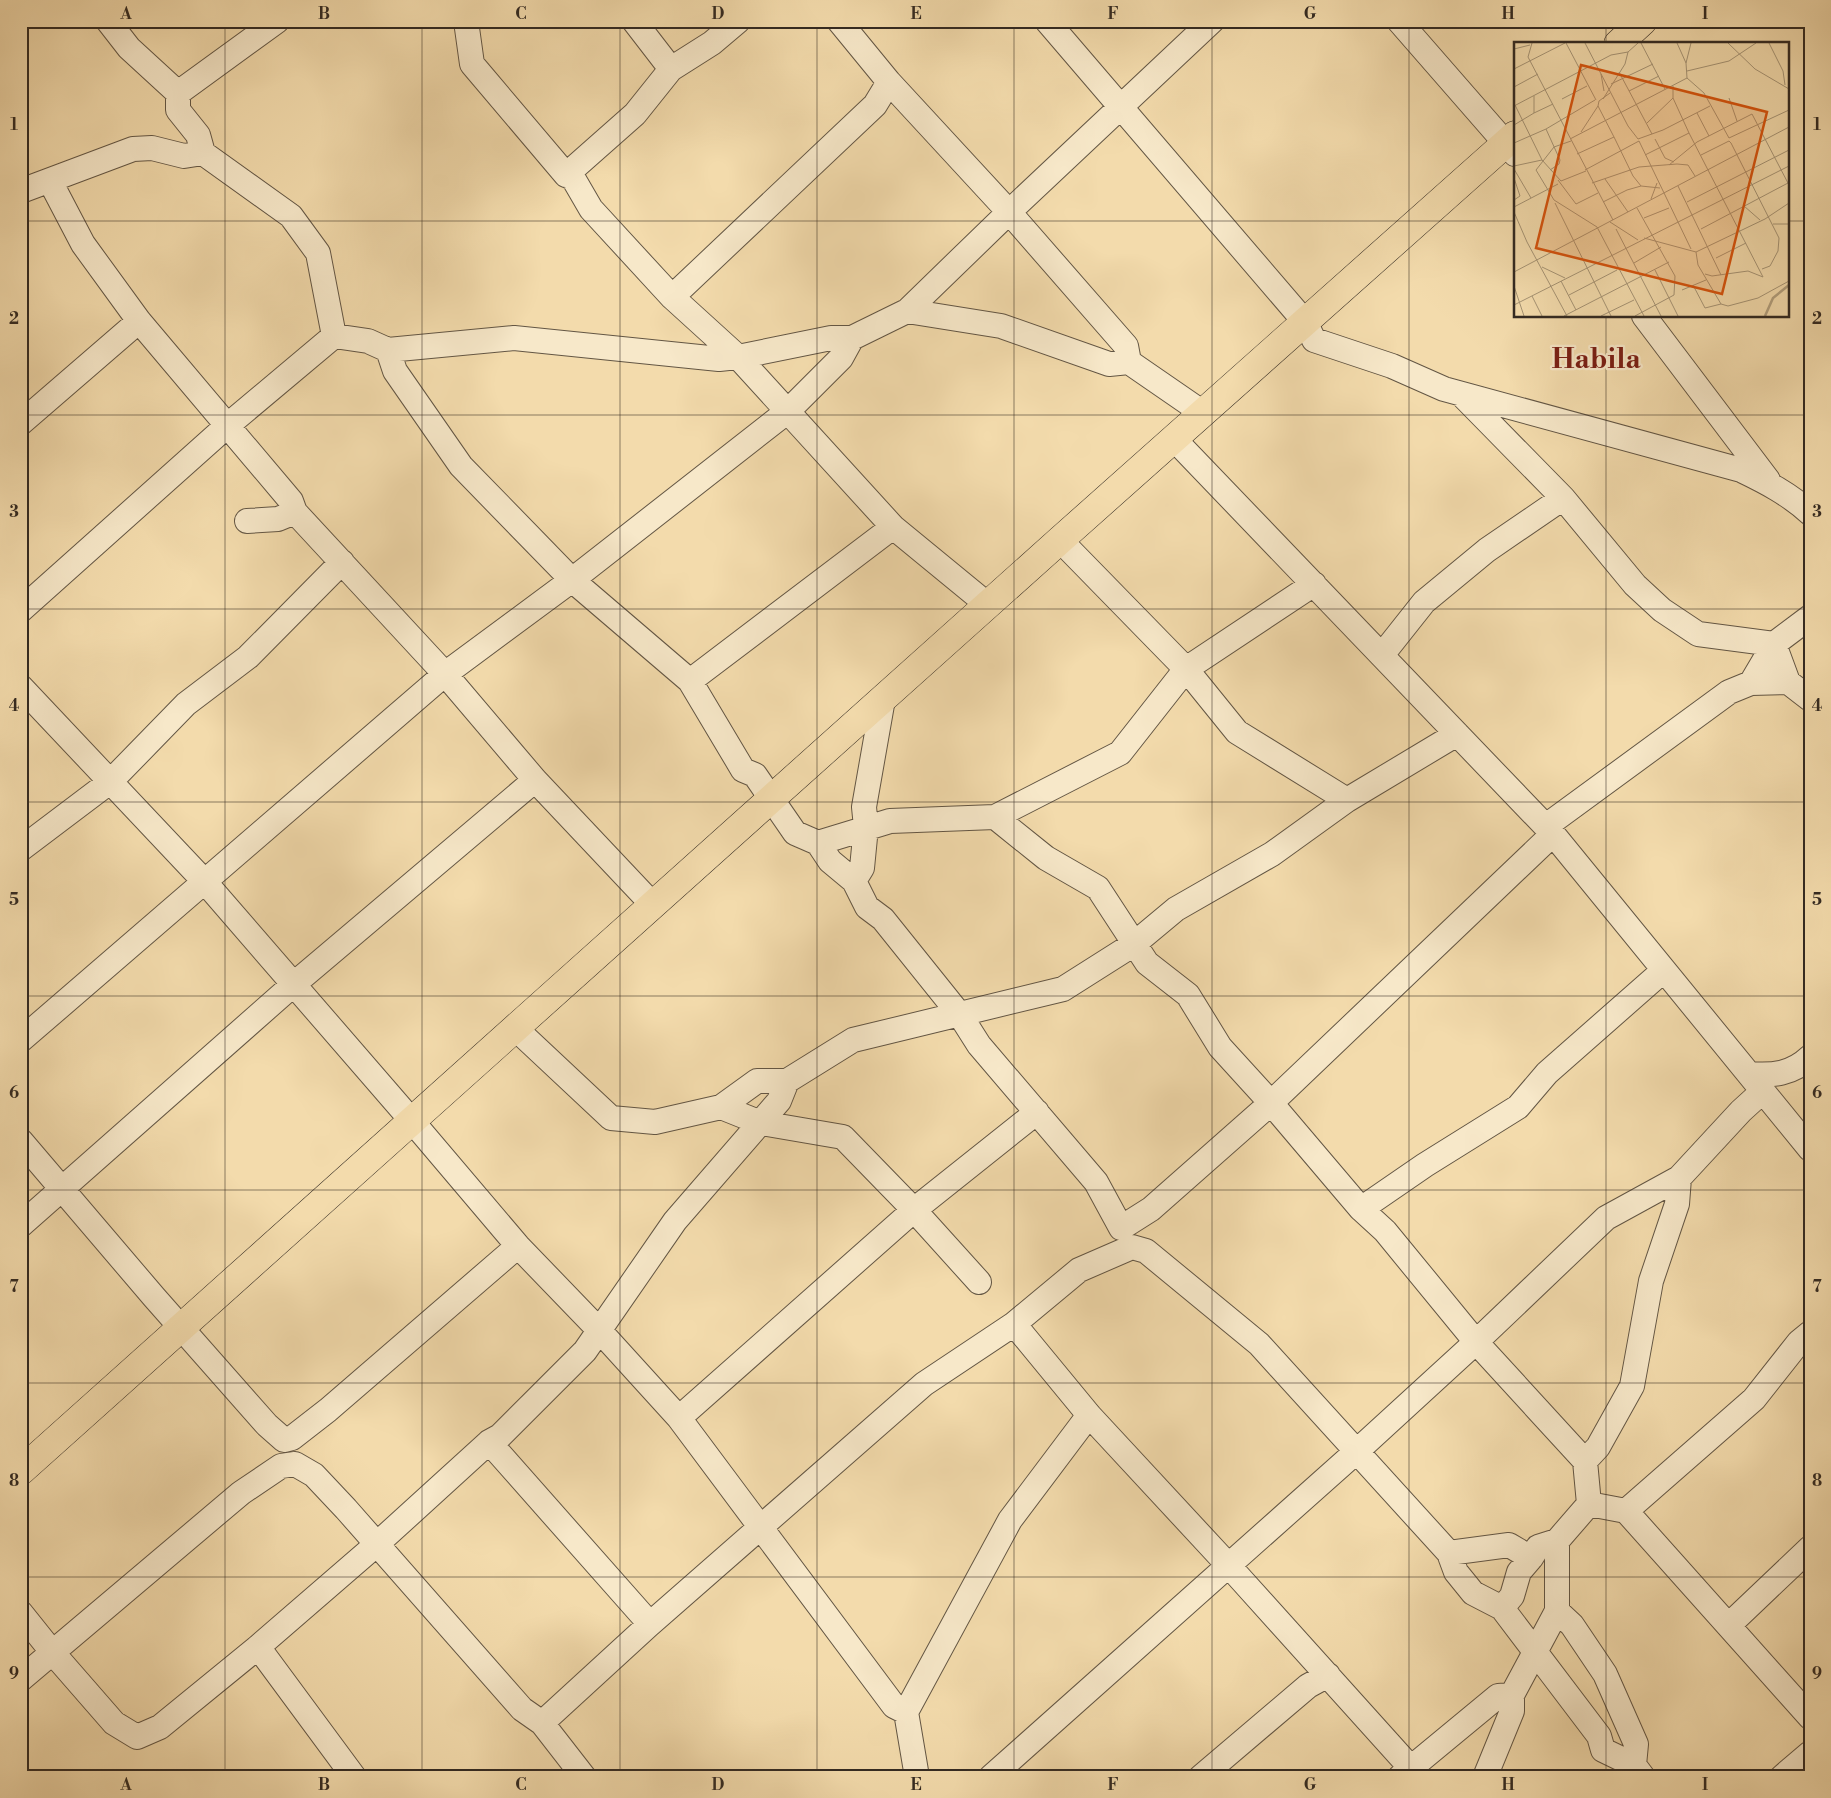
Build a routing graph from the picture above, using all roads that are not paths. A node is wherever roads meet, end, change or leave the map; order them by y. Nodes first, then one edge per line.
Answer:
1 (108, 21) edge
2 (277, 21) edge
3 (466, 21) edge
4 (634, 21) edge
5 (738, 21) edge
6 (839, 21) edge
7 (1046, 21) edge
8 (1212, 21) edge
9 (1399, 21) edge
10 (1643, 21) edge
11 (1620, 42) edge
12 (671, 69) junction
13 (889, 82) junction
14 (178, 93) junction
15 (1119, 107) junction
16 (1512, 144) edge
17 (202, 153) junction
18 (566, 175) junction
19 (50, 182) junction
20 (21, 191) edge
21 (1009, 212) junction
22 (672, 297) junction
23 (907, 311) junction
24 (1646, 318) edge
25 (139, 321) junction
26 (1305, 322) junction
27 (334, 336) junction
28 (852, 338) junction
29 (388, 350) junction
30 (738, 358) junction
31 (1128, 362) junction
32 (1459, 393) junction
33 (788, 411) junction
34 (1203, 413) junction
35 (21, 424) edge
36 (228, 425) junction
37 (1174, 439) junction
38 (1771, 484) junction
39 (1563, 498) junction
40 (295, 512) junction
41 (1810, 514) edge
42 (247, 521) dead end
43 (893, 527) junction
44 (1060, 540) junction
45 (342, 562) junction
46 (572, 580) junction
47 (1314, 584) junction
48 (988, 605) junction
49 (21, 610) edge
50 (1810, 617) edge
51 (1774, 644) junction
52 (1382, 655) junction
53 (1186, 669) junction
54 (445, 674) junction
55 (690, 681) junction
56 (1788, 682) junction
57 (1751, 683) junction
58 (21, 687) edge
59 (883, 699) junction
60 (1810, 699) edge
61 (1457, 734) junction
62 (535, 780) junction
63 (111, 781) junction
64 (771, 799) junction
65 (1347, 800) junction
66 (995, 817) junction
67 (866, 827) junction
68 (1549, 830) junction
69 (818, 843) junction
70 (21, 850) edge
71 (854, 881) junction
72 (206, 882) junction
73 (653, 905) junction
74 (1134, 944) junction
75 (1664, 970) junction
76 (294, 984) junction
77 (960, 1014) junction
78 (516, 1028) junction
79 (21, 1040) edge
80 (1810, 1057) edge
81 (787, 1081) junction
82 (1756, 1083) junction
83 (1271, 1103) junction
84 (721, 1108) junction
85 (1037, 1112) junction
86 (412, 1120) junction
87 (761, 1123) junction
88 (21, 1141) edge
89 (1810, 1149) edge
90 (1679, 1178) junction
91 (62, 1190) junction
92 (1361, 1209) junction
93 (914, 1210) junction
94 (21, 1225) edge
95 (518, 1246) junction
96 (980, 1282) dead end
97 (1014, 1324) junction
98 (181, 1328) junction
99 (599, 1330) junction
100 (1810, 1333) edge
101 (1476, 1342) junction
102 (1089, 1415) junction
103 (679, 1418) junction
104 (489, 1442) junction
105 (1357, 1450) junction
106 (1585, 1461) junction
107 (21, 1471) edge
108 (1589, 1504) junction
109 (1626, 1511) junction
110 (760, 1527) junction
111 (1557, 1541) junction
112 (377, 1544) junction
113 (1810, 1548) edge
114 (1449, 1554) junction
115 (1531, 1558) junction
116 (1229, 1566) junction
117 (1502, 1608) junction
118 (1557, 1611) junction
119 (21, 1613) edge
120 (650, 1624) junction
121 (1728, 1625) junction
122 (258, 1648) junction
123 (1535, 1650) junction
124 (53, 1653) junction
125 (1328, 1675) junction
126 (21, 1679) edge
127 (1512, 1695) junction
128 (906, 1712) junction
129 (1810, 1717) edge
130 (542, 1723) junction
131 (1810, 1753) edge
132 (1638, 1771) edge
133 (1410, 1774) edge
134 (998, 1775) edge
135 (354, 1777) edge
136 (584, 1777) edge
137 (917, 1777) edge
138 (1201, 1777) edge
139 (1485, 1777) edge
140 (1782, 1777) edge

1 - 14 street
2 - 14 street
3 - 18 street
4 - 12 street
5 - 12 street
6 - 13 street
7 - 15 street
8 - 15 street
9 - 16 street
10 - 11 main road
12 - 18 street
13 - 21 street
13 - 22 street
14 - 17 street
15 - 21 street
15 - 26 street
16 - 26 main road
17 - 19 street
17 - 27 street
18 - 22 street
19 - 20 street
19 - 25 street
21 - 23 street
21 - 31 street
22 - 30 street
23 - 28 street
23 - 31 street
24 - 38 street
25 - 35 street
25 - 36 street
26 - 32 street
26 - 34 main road
27 - 29 street
27 - 36 street
28 - 30 street
28 - 33 street
29 - 30 street
29 - 46 street
30 - 33 street
31 - 34 street
32 - 38 street
32 - 39 street
33 - 43 street
33 - 46 street
34 - 37 main road
36 - 40 street
36 - 49 street
37 - 44 main road
37 - 47 street
38 - 41 street
39 - 51 street
39 - 52 street
40 - 42 street
40 - 45 street
43 - 48 street
43 - 55 street
44 - 48 main road
44 - 53 street
45 - 54 street
45 - 63 street
46 - 54 street
46 - 55 street
47 - 52 street
47 - 53 street
48 - 59 main road
50 - 51 street
51 - 56 street
51 - 57 street
52 - 61 street
53 - 65 street
53 - 66 street
54 - 62 street
54 - 72 street
55 - 64 street
56 - 57 street
56 - 60 street
57 - 68 street
58 - 63 street
59 - 64 main road
59 - 67 street
61 - 65 street
61 - 68 street
62 - 73 street
62 - 76 street
63 - 70 street
63 - 72 street
64 - 69 street
64 - 73 main road
65 - 74 street
66 - 67 street
66 - 74 street
67 - 69 street
67 - 71 street
68 - 75 street
68 - 83 street
69 - 71 street
71 - 77 street
72 - 76 street
72 - 79 street
73 - 78 main road
74 - 77 street
74 - 83 street
75 - 82 street
75 - 92 street
76 - 86 street
76 - 91 street
77 - 81 street
77 - 85 street
78 - 84 street
78 - 86 main road
80 - 82 street
81 - 84 street
81 - 87 street
82 - 89 street
82 - 90 street
83 - 85 street
83 - 92 street
84 - 87 street
85 - 93 street
86 - 95 street
86 - 98 main road
87 - 93 street
87 - 99 street
88 - 91 street
90 - 101 street
90 - 106 street
91 - 94 street
91 - 98 street
92 - 101 street
93 - 96 street
93 - 103 street
95 - 98 street
95 - 99 street
97 - 102 street
97 - 105 street
97 - 110 street
98 - 107 main road
99 - 103 street
99 - 104 street
100 - 109 street
101 - 105 street
101 - 106 street
102 - 116 street
102 - 128 street
103 - 110 street
104 - 112 street
104 - 120 street
105 - 114 street
105 - 116 street
106 - 108 street
108 - 109 street
108 - 111 street
109 - 121 street
110 - 120 street
110 - 128 street
111 - 115 street
111 - 118 street
112 - 122 street
112 - 124 street
112 - 130 street
113 - 121 street
114 - 115 street
114 - 117 street
115 - 117 street
116 - 125 street
116 - 134 street
117 - 123 street
118 - 123 street
118 - 132 street
119 - 124 street
120 - 130 street
121 - 129 street
122 - 124 street
122 - 135 street
123 - 127 street
123 - 132 street
124 - 126 street
125 - 133 street
125 - 138 street
127 - 133 street
127 - 139 street
128 - 137 street
130 - 136 street
131 - 140 street

